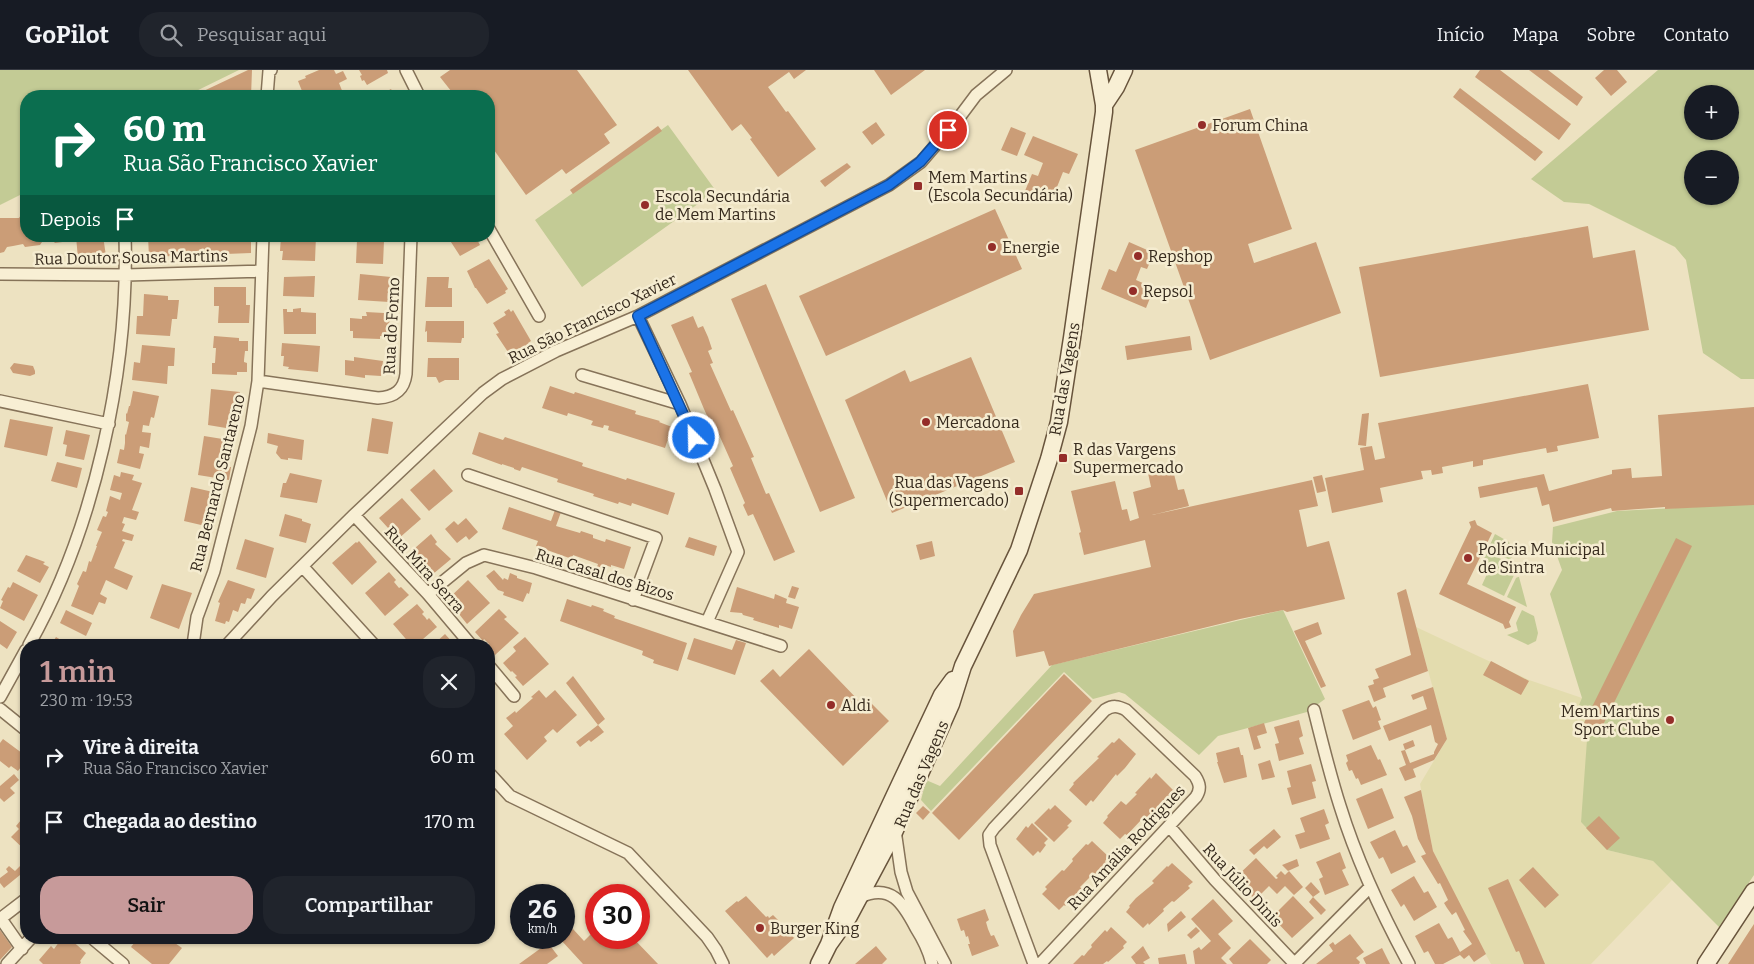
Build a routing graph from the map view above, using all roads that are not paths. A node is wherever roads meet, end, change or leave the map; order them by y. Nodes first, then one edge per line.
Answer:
1 (270, 70) edge
2 (406, 70) edge
3 (1006, 70) edge
4 (1098, 70) edge
5 (1124, 70) edge
6 (268, 90) edge
7 (416, 90) edge
8 (1104, 105) junction
9 (495, 239) edge
10 (125, 242) edge
11 (263, 242) edge
12 (411, 242) edge
13 (262, 271) junction
14 (0, 274) edge
15 (126, 275) junction
16 (539, 316) dead end
17 (638, 316) junction
18 (582, 375) dead end
19 (258, 381) junction
20 (0, 401) edge
21 (680, 404) junction
22 (109, 424) junction
23 (468, 475) dead end
24 (354, 515) junction
25 (303, 567) junction
26 (428, 594) junction
27 (633, 600) junction
28 (707, 622) junction
29 (32, 639) edge
30 (194, 639) edge
31 (233, 639) edge
32 (369, 639) edge
33 (466, 639) edge
34 (781, 646) dead end
35 (20, 661) edge
36 (963, 666) junction
37 (495, 673) edge
38 (514, 696) dead end
39 (0, 697) edge
40 (0, 709) edge
41 (1314, 710) dead end
42 (20, 725) edge
43 (495, 780) edge
44 (1169, 826) junction
45 (896, 830) junction
46 (1370, 887) junction
47 (1754, 891) edge
48 (860, 898) junction
49 (20, 903) edge
50 (0, 919) edge
51 (26, 944) edge
52 (99, 944) edge
53 (829, 944) junction
54 (22, 950) junction
55 (7, 964) edge
56 (123, 964) edge
57 (723, 964) edge
58 (819, 964) edge
59 (932, 964) edge
60 (945, 964) edge
61 (1034, 964) edge
62 (1040, 964) edge
63 (1294, 964) edge
64 (1409, 964) edge
65 (1706, 964) edge

1 - 6 street
2 - 7 street
3 - 17 street, Rua São Francisco Xavier
4 - 8 street, Rua das Vagens
5 - 8 street, Rua das Vagens
8 - 36 street, Rua das Vagens
9 - 16 street
10 - 15 street
11 - 13 street, Rua Bernardo Santareno
12 - 19 street, Rua do Forno
13 - 15 street, Rua Doutor Sousa Martins
13 - 19 street, Rua Bernardo Santareno
14 - 15 street, Rua Doutor Sousa Martins
15 - 22 street
17 - 21 street
17 - 24 street, Rua São Francisco Xavier
18 - 21 street
19 - 30 street, Rua Bernardo Santareno
20 - 22 street
21 - 28 street
22 - 29 street
23 - 27 street
24 - 25 street, Rua São Francisco Xavier
24 - 26 street, Rua Mira Serra
25 - 31 street, Rua São Francisco Xavier
25 - 32 street
26 - 27 street, Rua Casal dos Bizos
26 - 33 street, Rua Mira Serra
27 - 28 street, Rua Casal dos Bizos
28 - 34 street, Rua Casal dos Bizos
35 - 39 street
36 - 45 street, Rua das Vagens
36 - 53 street, Rua das Vagens
37 - 38 street
40 - 42 street
41 - 46 street
43 - 57 street
44 - 61 street, Rua Amália Rodrigues
44 - 62 street, Rua Amália Rodrigues
44 - 63 street, Rua Júlio Dinis
45 - 48 street
45 - 60 street, Rua das Vagens
46 - 63 street
46 - 64 street
47 - 65 street
48 - 53 street
48 - 59 street
49 - 50 street
50 - 54 street
51 - 54 street
52 - 56 street
53 - 58 street
54 - 55 street

